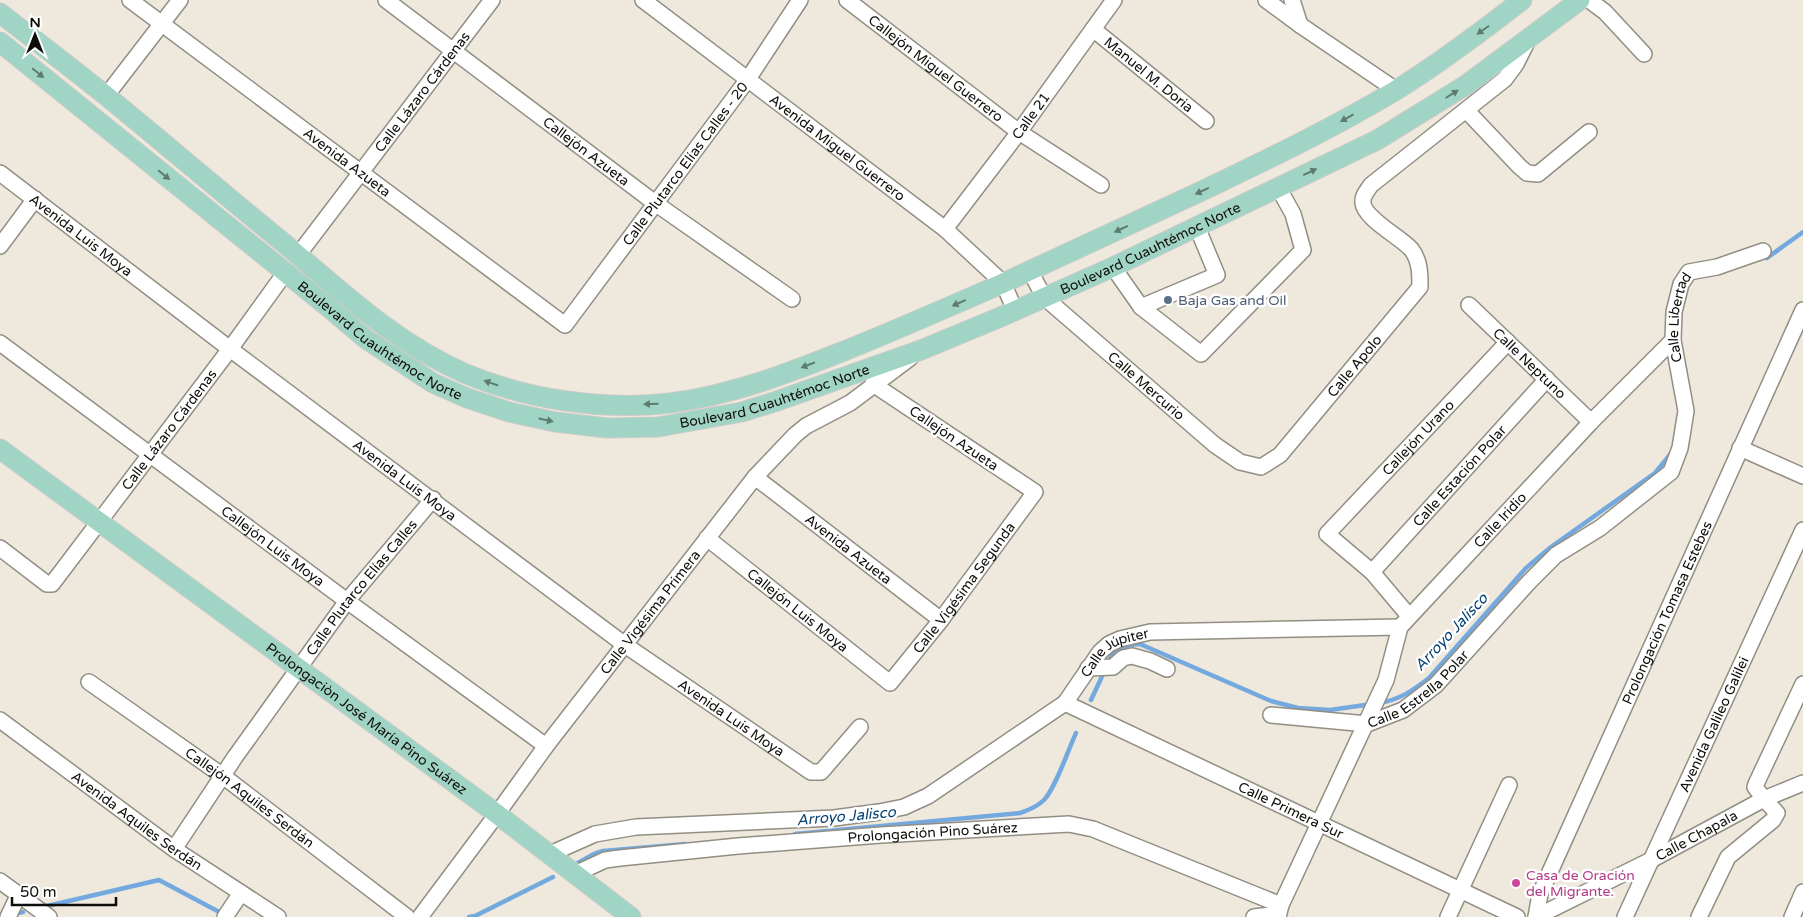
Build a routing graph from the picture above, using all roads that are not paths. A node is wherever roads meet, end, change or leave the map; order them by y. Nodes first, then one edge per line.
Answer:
1 (130, 0) edge
2 (180, 0) edge
3 (386, 0) edge
4 (492, 0) edge
5 (643, 0) edge
6 (800, 0) edge
7 (847, 0) edge
8 (1114, 0) edge
9 (1266, 0) edge
10 (1292, 0) edge
11 (1522, 0) edge
12 (1580, 0) edge
13 (1589, 0) edge
14 (0, 13) edge
15 (162, 24) junction
16 (1300, 25) junction
17 (1093, 29) junction
18 (1529, 38) junction
19 (0, 42) edge
20 (453, 51) junction
21 (1644, 54) dead end
22 (748, 79) junction
23 (1396, 90) junction
24 (106, 96) junction
25 (1467, 111) junction
26 (1206, 121) dead end
27 (1019, 132) junction
28 (1589, 132) dead end
29 (362, 172) junction
30 (0, 173) edge
31 (1102, 186) dead end
32 (1278, 187) junction
33 (35, 200) junction
34 (655, 203) junction
35 (1197, 226) junction
36 (945, 229) junction
37 (0, 246) edge
38 (1763, 251) dead end
39 (298, 254) junction
40 (1113, 267) junction
41 (1030, 271) junction
42 (285, 273) junction
43 (1003, 283) junction
44 (1044, 297) junction
45 (792, 299) dead end
46 (1469, 305) dead end
47 (1141, 307) junction
48 (1015, 310) junction
49 (1803, 310) edge
50 (565, 324) joint
51 (1673, 340) junction
52 (1508, 342) junction
53 (0, 343) edge
54 (230, 349) junction
55 (922, 350) junction
56 (1547, 379) junction
57 (874, 384) junction
58 (1591, 422) junction
59 (1740, 448) junction
60 (0, 449) edge
61 (150, 454) junction
62 (1280, 455) joint
63 (1803, 476) edge
64 (754, 477) junction
65 (1035, 492) joint
66 (432, 499) junction
67 (99, 523) junction
68 (1600, 528) joint
69 (1803, 530) edge
70 (707, 538) junction
71 (0, 548) edge
72 (1372, 572) junction
73 (347, 601) junction
74 (941, 620) junction
75 (1405, 622) junction
76 (625, 645) junction
77 (298, 667) junction
78 (1100, 667) junction
79 (1167, 669) dead end
80 (89, 682) dead end
81 (890, 683) joint
82 (1803, 684) edge
83 (1065, 703) junction
84 (1271, 715) dead end
85 (0, 720) edge
86 (1368, 721) junction
87 (860, 727) dead end
88 (546, 746) junction
89 (223, 776) junction
90 (1803, 782) edge
91 (1509, 785) dead end
92 (1764, 799) junction
93 (497, 814) junction
94 (1320, 824) junction
95 (174, 849) junction
96 (550, 854) junction
97 (1652, 860) junction
98 (575, 874) junction
99 (0, 881) edge
100 (1460, 890) junction
101 (241, 892) junction
102 (1803, 892) edge
103 (18, 894) junction
104 (1279, 912) edge
105 (10, 913) edge
106 (226, 915) edge
107 (271, 915) edge
108 (49, 917) edge
109 (407, 917) edge
110 (420, 917) edge
111 (632, 917) edge
112 (1254, 917) edge
113 (1448, 917) edge
114 (1517, 917) edge
115 (1536, 917) edge
116 (1625, 917) edge
117 (1700, 917) edge
118 (1792, 917) edge

1 - 15 street, Avenida Azueta
2 - 15 street
3 - 20 street, Callejón Azueta
4 - 20 street, Calle Lázaro Cárdenas
5 - 22 street, Avenida Miguel Guerrero
6 - 22 street, Calle Plutarco Elías Calles - 20
7 - 27 street, Callejón Miguel Guerrero
8 - 17 street, Calle 21
9 - 16 street
10 - 16 street
11 -> 23 main road, Boulevard Cuauhtémoc Norte
12 - 18 main road, Boulevard Cuauhtémoc Norte
13 - 21 street
14 - 24 main road, Boulevard Cuauhtémoc Norte
15 - 24 street
15 - 29 street, Avenida Azueta
16 - 23 street
17 - 26 street, Manuel M. Doria
17 - 27 street, Calle 21
18 - 25 street
32 -> 18 main road, Boulevard Cuauhtémoc Norte
19 -> 42 main road, Boulevard Cuauhtémoc Norte
20 - 29 street, Calle Lázaro Cárdenas
20 - 34 street, Callejón Azueta
22 - 34 street, Calle Plutarco Elías Calles - 20
22 - 36 street, Avenida Miguel Guerrero
23 -> 41 main road, Boulevard Cuauhtémoc Norte
24 - 39 main road, Boulevard Cuauhtémoc Norte
25 - 28 street
25 - 62 street, Calle Apolo
27 - 31 street, Callejón Miguel Guerrero
27 - 36 street, Calle 21
29 - 39 street, Calle Lázaro Cárdenas
29 - 50 street, Avenida Azueta
30 - 33 street, Avenida Luis Moya
32 - 35 main road, Boulevard Cuauhtémoc Norte
32 - 47 street
33 - 37 street
33 - 54 street, Avenida Luis Moya
34 - 45 street, Callejón Azueta
34 - 50 street, Calle Plutarco Elías Calles - 20
35 - 40 main road, Boulevard Cuauhtémoc Norte
35 - 47 street
36 - 43 street, Avenida Miguel Guerrero
38 - 51 street, Calle Libertad
43 -> 39 main road, Boulevard Cuauhtémoc Norte
40 - 44 main road, Boulevard Cuauhtémoc Norte
40 - 47 street
41 - 43 main road, Boulevard Cuauhtémoc Norte
41 - 44 street, Calle Mercurio
42 - 54 street, Calle Lázaro Cárdenas
42 -> 55 main road, Boulevard Cuauhtémoc Norte
43 - 48 street, Avenida Miguel Guerrero
44 - 48 main road, Boulevard Cuauhtémoc Norte
44 - 62 street, Calle Mercurio
46 - 52 street, Calle Neptuno
48 - 55 main road, Boulevard Cuauhtémoc Norte
49 - 59 street, Prolongación Tomasa Estebes
51 - 58 street, Calle Iridio
51 - 68 street, Calle Libertad
52 - 56 street, Calle Neptuno
52 - 72 street, Callejón Urano
53 - 61 street, Callejón Luis Moya
54 - 61 street, Calle Lázaro Cárdenas
54 - 66 street, Avenida Luis Moya
55 - 57 street, Calle Vigésima Primera
56 - 58 street, Calle Neptuno
56 - 72 street, Calle Estación Polar
57 - 64 street, Calle Vigésima Primera
57 - 65 street, Callejón Azueta
58 - 75 street, Calle Iridio
59 - 63 street
59 - 115 street, Prolongación Tomasa Estebes
60 - 67 main road, Prolongaciòn José María Pino Suárez
61 - 67 street, Calle Lázaro Cárdenas
61 - 73 street, Callejón Luis Moya
64 - 70 street, Calle Vigésima Primera
64 - 74 street, Avenida Azueta
65 - 74 street, Calle Vigésima Segunda
66 - 73 street, Calle Plutarco Elías Calles
66 - 76 street, Avenida Luis Moya
67 - 71 street, Calle Lázaro Cárdenas
67 - 77 main road, Prolongaciòn José María Pino Suárez
68 - 86 street, Calle Estrella Polar
69 - 97 street, Avenida Galileo Galilei
70 - 76 street, Calle Vigésima Primera
70 - 81 street, Callejón Luis Moya
72 - 75 street
73 - 77 street, Calle Plutarco Elías Calles
73 - 88 street, Callejón Luis Moya
74 - 81 street, Calle Vigésima Segunda
75 - 78 street, Calle Júpiter
75 - 86 street, Calle Iridio
76 - 87 street, Avenida Luis Moya
76 - 88 street, Calle Vigésima Primera
77 - 89 street, Calle Plutarco Elías Calles
77 - 93 main road, Prolongaciòn José María Pino Suárez
78 - 79 street
78 - 83 street, Calle Júpiter
80 - 89 street, Callejón Aquiles Serdán
82 - 92 street
83 - 94 street, Calle Primera Sur
83 - 96 street, Calle Júpiter
84 - 86 street
85 - 95 street, Avenida Aquiles Serdán
86 - 94 street, Calle Estrella Polar
88 - 93 street, Calle Vigésima Primera
89 - 95 street, Calle Plutarco Elías Calles
89 - 109 street, Callejón Aquiles Serdán
90 - 92 street, Calle Chapala
91 - 100 street
92 - 97 street, Calle Chapala
92 - 117 street
93 - 96 main road, Prolongaciòn José María Pino Suárez
93 - 110 street, Calle Vigésima Primera
94 - 100 street, Calle Primera Sur
94 - 104 street, Calle Estrella Polar
95 - 101 street, Avenida Aquiles Serdán
96 - 98 main road, Prolongaciòn José María Pino Suárez
97 - 115 street, Calle Chapala
97 - 116 street, Avenida Galileo Galilei
98 - 104 street, Prolongación Pino Suárez
98 - 111 main road, Prolongaciòn José María Pino Suárez
99 - 103 street
100 - 113 street
100 - 114 street, Calle Primera Sur
101 - 106 street
101 - 107 street, Avenida Aquiles Serdán
102 - 118 street
103 - 105 street
103 - 108 street
104 - 112 street

